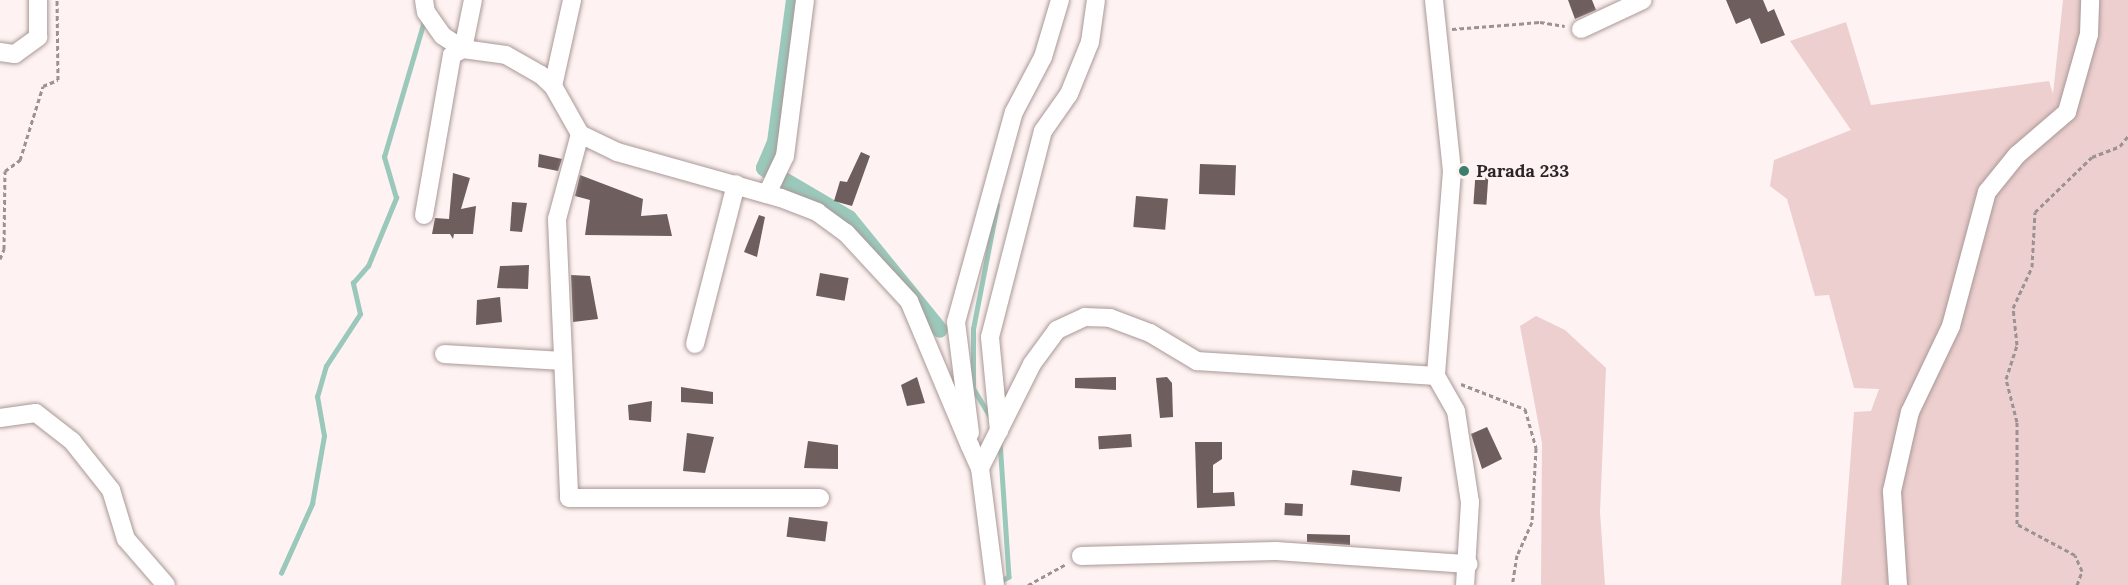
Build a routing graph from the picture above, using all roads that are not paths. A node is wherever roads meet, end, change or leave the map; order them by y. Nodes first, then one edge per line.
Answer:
1 (38, 0) edge
2 (424, 0) edge
3 (473, 0) edge
4 (572, 0) edge
5 (805, 0) edge
6 (1060, 0) edge
7 (1096, 0) edge
8 (1434, 0) edge
9 (1643, 0) edge
10 (2090, 0) edge
11 (1581, 29) road end
12 (463, 49) junction
13 (0, 52) edge
14 (554, 86) junction
15 (580, 134) junction
16 (736, 184) junction
17 (767, 194) junction
18 (424, 215) dead end
19 (695, 344) dead end
20 (444, 354) dead end
21 (563, 361) junction
22 (1436, 376) junction
23 (0, 418) edge
24 (999, 431) junction
25 (970, 446) junction
26 (980, 468) junction
27 (820, 498) dead end
28 (1081, 556) road end
29 (1469, 564) junction
30 (994, 578) edge
31 (166, 585) edge
32 (1465, 585) edge
33 (1898, 585) edge

1 - 13 street
2 - 12 street
3 - 12 street
4 - 14 street
5 - 17 street
6 - 25 street
7 - 24 street
8 - 22 street
9 - 11 street
10 - 33 street
12 - 14 street
12 - 18 street
14 - 15 street
15 - 16 street
15 - 21 street
16 - 17 street
16 - 19 street
17 - 25 street
20 - 21 street
21 - 27 street
22 - 24 street
22 - 29 street
23 - 31 street
24 - 26 street
25 - 26 street
26 - 30 street
28 - 29 street
29 - 32 street

